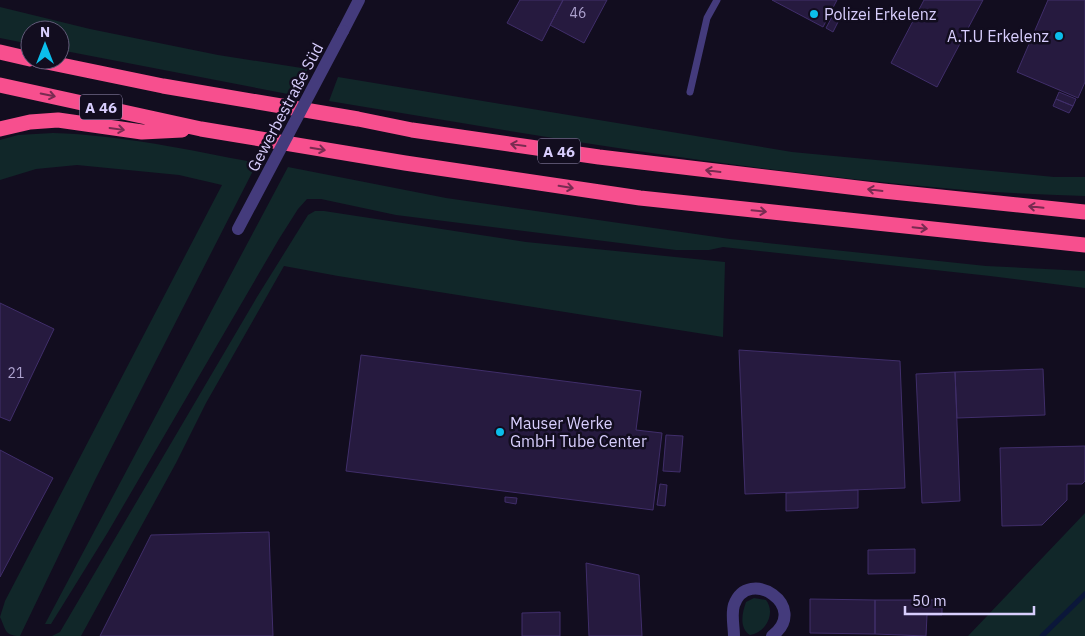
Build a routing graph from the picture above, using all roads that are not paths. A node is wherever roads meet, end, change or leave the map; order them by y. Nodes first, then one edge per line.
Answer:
1 (360, 0) edge
2 (717, 0) edge
3 (0, 52) edge
4 (20, 56) edge
5 (70, 67) edge
6 (0, 85) edge
7 (690, 92) dead end
8 (0, 129) edge
9 (201, 129) junction
10 (1085, 212) edge
11 (238, 229) dead end
12 (1085, 245) edge
13 (734, 636) edge
14 (772, 636) edge

1 - 11 street, Gewerbestraße Süd, bridge
2 - 7 lane
3 - 4 highway
10 -> 5 highway, A 46
6 -> 9 highway, A 46
8 -> 9 highway, A 46
9 -> 12 highway, A 46
13 - 14 street

